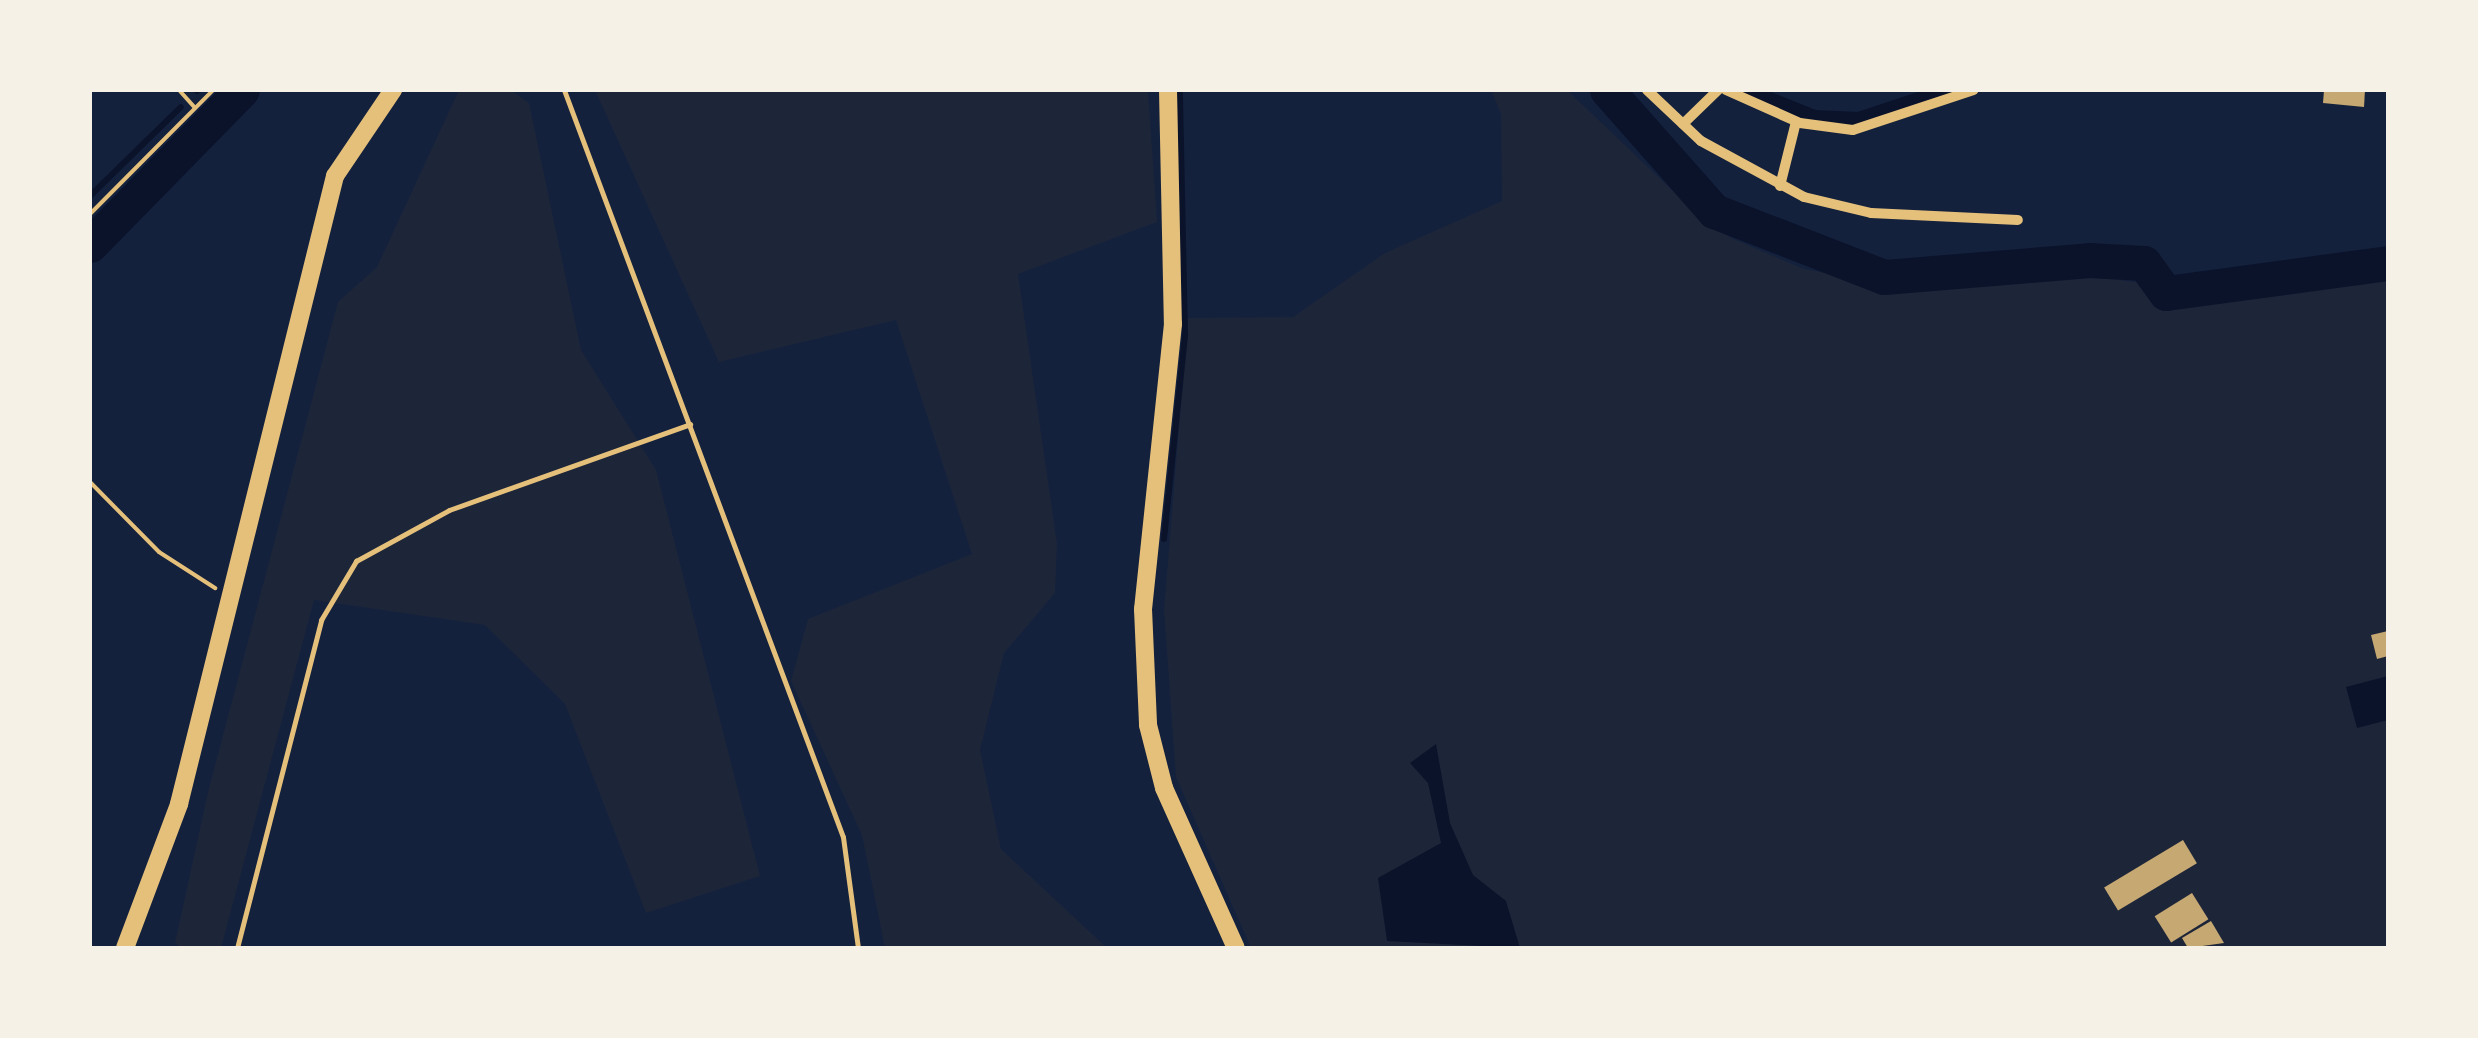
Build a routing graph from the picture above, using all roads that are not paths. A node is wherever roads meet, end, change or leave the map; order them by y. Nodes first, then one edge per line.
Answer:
1 (392, 90) edge
2 (564, 90) edge
3 (1168, 90) edge
4 (1647, 90) edge
5 (1718, 90) edge
6 (1726, 90) edge
7 (1974, 90) edge
8 (1796, 122) junction
9 (1683, 124) junction
10 (1780, 186) junction
11 (2018, 220) dead end
12 (690, 424) junction
13 (125, 948) edge
14 (238, 948) edge
15 (858, 948) edge
16 (1236, 948) edge

1 - 13 main road
2 - 12 lane
3 - 16 main road
4 - 9 street
5 - 9 street
6 - 8 street
7 - 8 street
8 - 10 street
9 - 10 street
10 - 11 street
12 - 14 lane
12 - 15 lane

